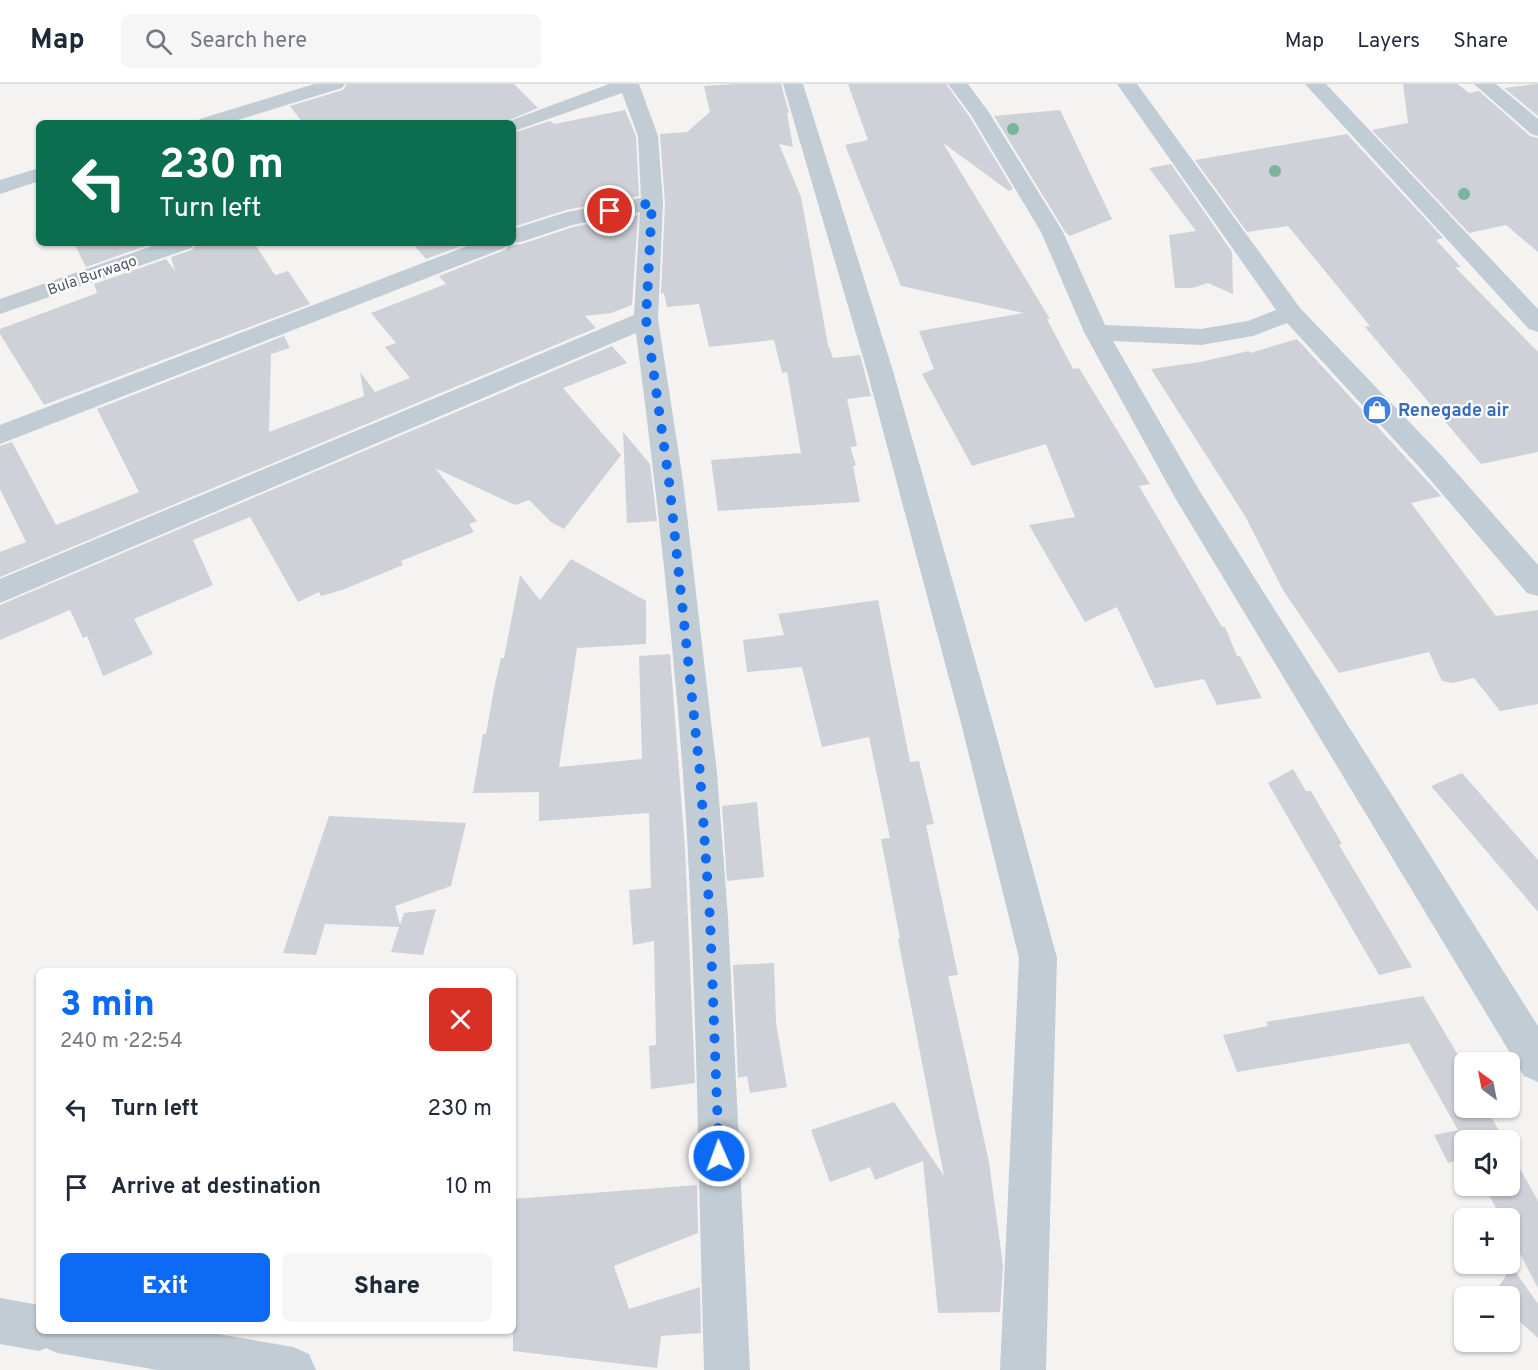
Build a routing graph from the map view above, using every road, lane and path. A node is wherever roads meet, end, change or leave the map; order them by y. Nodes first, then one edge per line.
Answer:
1 (335, 84) edge
2 (628, 84) edge
3 (793, 84) edge
4 (958, 84) edge
5 (1127, 84) edge
6 (1316, 84) edge
7 (1484, 84) edge
8 (217, 120) edge
9 (516, 124) edge
10 (1538, 130) edge
11 (36, 175) edge
12 (0, 187) edge
13 (652, 203) junction
14 (516, 236) edge
15 (174, 246) edge
16 (488, 246) edge
17 (0, 307) edge
18 (1291, 313) junction
19 (646, 319) junction
20 (1538, 324) edge
21 (1096, 332) junction
22 (0, 435) edge
23 (1538, 585) edge
24 (0, 592) edge
25 (1538, 1062) edge
26 (0, 1321) edge
27 (36, 1327) edge
28 (81, 1334) edge
29 (293, 1370) edge
30 (727, 1370) edge
31 (1023, 1370) edge

1 - 8 street
2 - 9 street
2 - 13 street
3 - 31 street
4 - 21 street
5 - 18 street
6 - 20 street
7 - 10 street
11 - 12 street
13 - 14 street
13 - 19 street
15 - 17 street, Bula Burwaqo
16 - 22 street
18 - 21 street
18 - 23 street
19 - 24 street
19 - 30 street
21 - 25 street
26 - 27 street
28 - 29 street

